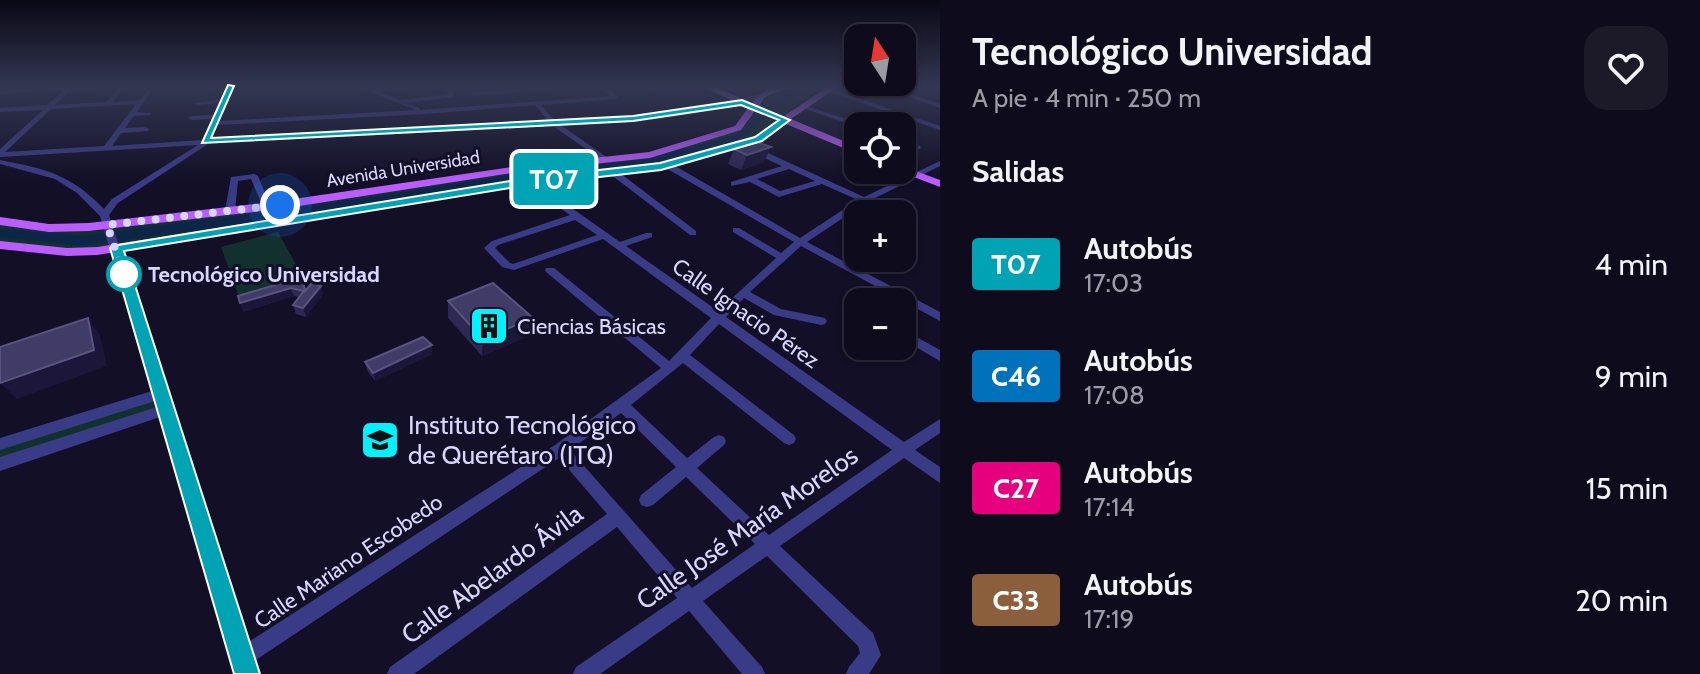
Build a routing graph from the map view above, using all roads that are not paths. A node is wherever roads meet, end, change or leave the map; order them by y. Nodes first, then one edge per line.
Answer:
1 (38, 117) edge
2 (130, 117) edge
3 (316, 117) edge
4 (548, 117) edge
5 (573, 117) edge
6 (639, 117) edge
7 (747, 117) edge
8 (909, 117) edge
9 (191, 118) dead end
10 (781, 118) joint
11 (215, 120) junction
12 (265, 120) junction
13 (577, 122) junction
14 (553, 123) junction
15 (940, 128) edge
16 (145, 129) dead end
17 (120, 131) junction
18 (261, 138) junction
19 (205, 141) junction
20 (844, 143) edge
21 (741, 145) junction
22 (106, 148) junction
23 (0, 154) edge
24 (605, 160) junction
25 (0, 162) edge
26 (940, 163) edge
27 (667, 165) junction
28 (789, 166) junction
29 (613, 172) junction
30 (916, 174) joint
31 (751, 179) junction
32 (822, 181) junction
33 (529, 182) junction
34 (734, 184) dead end
35 (896, 184) edge
36 (940, 184) edge
37 (127, 192) junction
38 (88, 197) junction
39 (864, 200) joint
40 (267, 207) junction
41 (230, 211) junction
42 (844, 213) edge
43 (577, 216) junction
44 (0, 221) edge
45 (110, 224) junction
46 (92, 230) junction
47 (736, 230) dead end
48 (693, 233) dead end
49 (649, 235) dead end
50 (603, 236) junction
51 (800, 242) junction
52 (3, 245) edge
53 (120, 245) junction
54 (618, 246) junction
55 (67, 252) junction
56 (782, 258) junction
57 (550, 270) dead end
58 (743, 293) junction
59 (940, 317) edge
60 (717, 319) junction
61 (821, 321) dead end
62 (916, 338) edge
63 (682, 355) junction
64 (940, 356) edge
65 (670, 368) junction
66 (161, 394) junction
67 (622, 405) junction
68 (166, 410) junction
69 (940, 425) edge
70 (789, 439) dead end
71 (719, 441) dead end
72 (0, 444) edge
73 (560, 449) junction
74 (904, 449) junction
75 (0, 464) edge
76 (687, 467) junction
77 (940, 476) edge
78 (647, 500) dead end
79 (618, 516) junction
80 (767, 547) junction
81 (691, 601) junction
82 (243, 657) junction
83 (247, 674) edge
84 (397, 674) edge
85 (583, 674) edge
86 (755, 674) edge
87 (856, 674) edge

1 - 23 street
2 - 17 street
3 - 12 street
4 - 14 street
5 - 13 street
6 - 13 street
7 - 24 main road, Avenida Universidad
8 - 15 street
9 - 11 street
10 - 20 main road
10 - 21 main road, Avenida Universidad
11 - 12 street
11 - 19 street
12 - 18 street
13 - 14 street
14 - 18 street
14 - 24 street
16 - 17 street
17 - 22 street
18 - 19 street
19 - 22 street
19 - 37 street
21 - 27 main road, Avenida Universidad
21 - 28 street
22 - 23 street
24 - 40 main road, Avenida Universidad
25 - 38 street
26 - 30 street, Calle Mariano Escobedo
27 - 29 main road, Avenida Universidad
27 - 51 street
28 - 31 street
28 - 32 street
29 - 33 main road, Avenida Universidad
29 - 48 street
30 - 36 main road
31 - 32 street
31 - 34 street
32 - 39 street
33 - 43 street, Calle Ignacio Pérez
33 - 53 main road, Avenida Universidad
35 - 39 street, Calle Mariano Escobedo
37 - 38 street
37 - 45 street
38 - 45 street
40 - 41 main road, Avenida Universidad
40 - 41 street
41 - 45 main road, Avenida Universidad
42 - 51 street, Calle Mariano Escobedo
43 - 50 street, Calle Ignacio Pérez
43 - 50 street
44 - 46 main road, Avenida Universidad
45 - 46 main road, Avenida Universidad
45 - 53 main road
46 - 55 main road
47 - 56 street
49 - 54 street
50 - 54 street, Calle Ignacio Pérez
51 - 56 street, Calle Mariano Escobedo
51 - 59 street
52 - 55 main road, Avenida Universidad
53 - 55 main road, Avenida Universidad
53 - 66 street
54 - 60 street, Calle Ignacio Pérez
56 - 58 street, Calle Mariano Escobedo
57 - 65 street
58 - 60 street, Calle Mariano Escobedo
58 - 61 street
60 - 63 street, Calle Mariano Escobedo
60 - 74 street, Calle Ignacio Pérez
62 - 64 street
63 - 65 street, Calle Mariano Escobedo
63 - 70 street
65 - 67 street, Calle Mariano Escobedo
66 - 68 street
66 - 72 street
67 - 73 street, Calle Mariano Escobedo
67 - 76 street
68 - 75 street
68 - 82 street
69 - 74 street, Calle José María Morelos
71 - 76 street
73 - 79 street
73 - 82 street, Calle Mariano Escobedo
74 - 77 street, Calle Ignacio Pérez
74 - 80 street, Calle José María Morelos
76 - 78 street
76 - 80 street
79 - 81 street
79 - 84 street, Calle Abelardo Ávila
80 - 81 street, Calle José María Morelos
80 - 87 street
81 - 85 street, Calle José María Morelos
81 - 86 street
82 - 83 street

